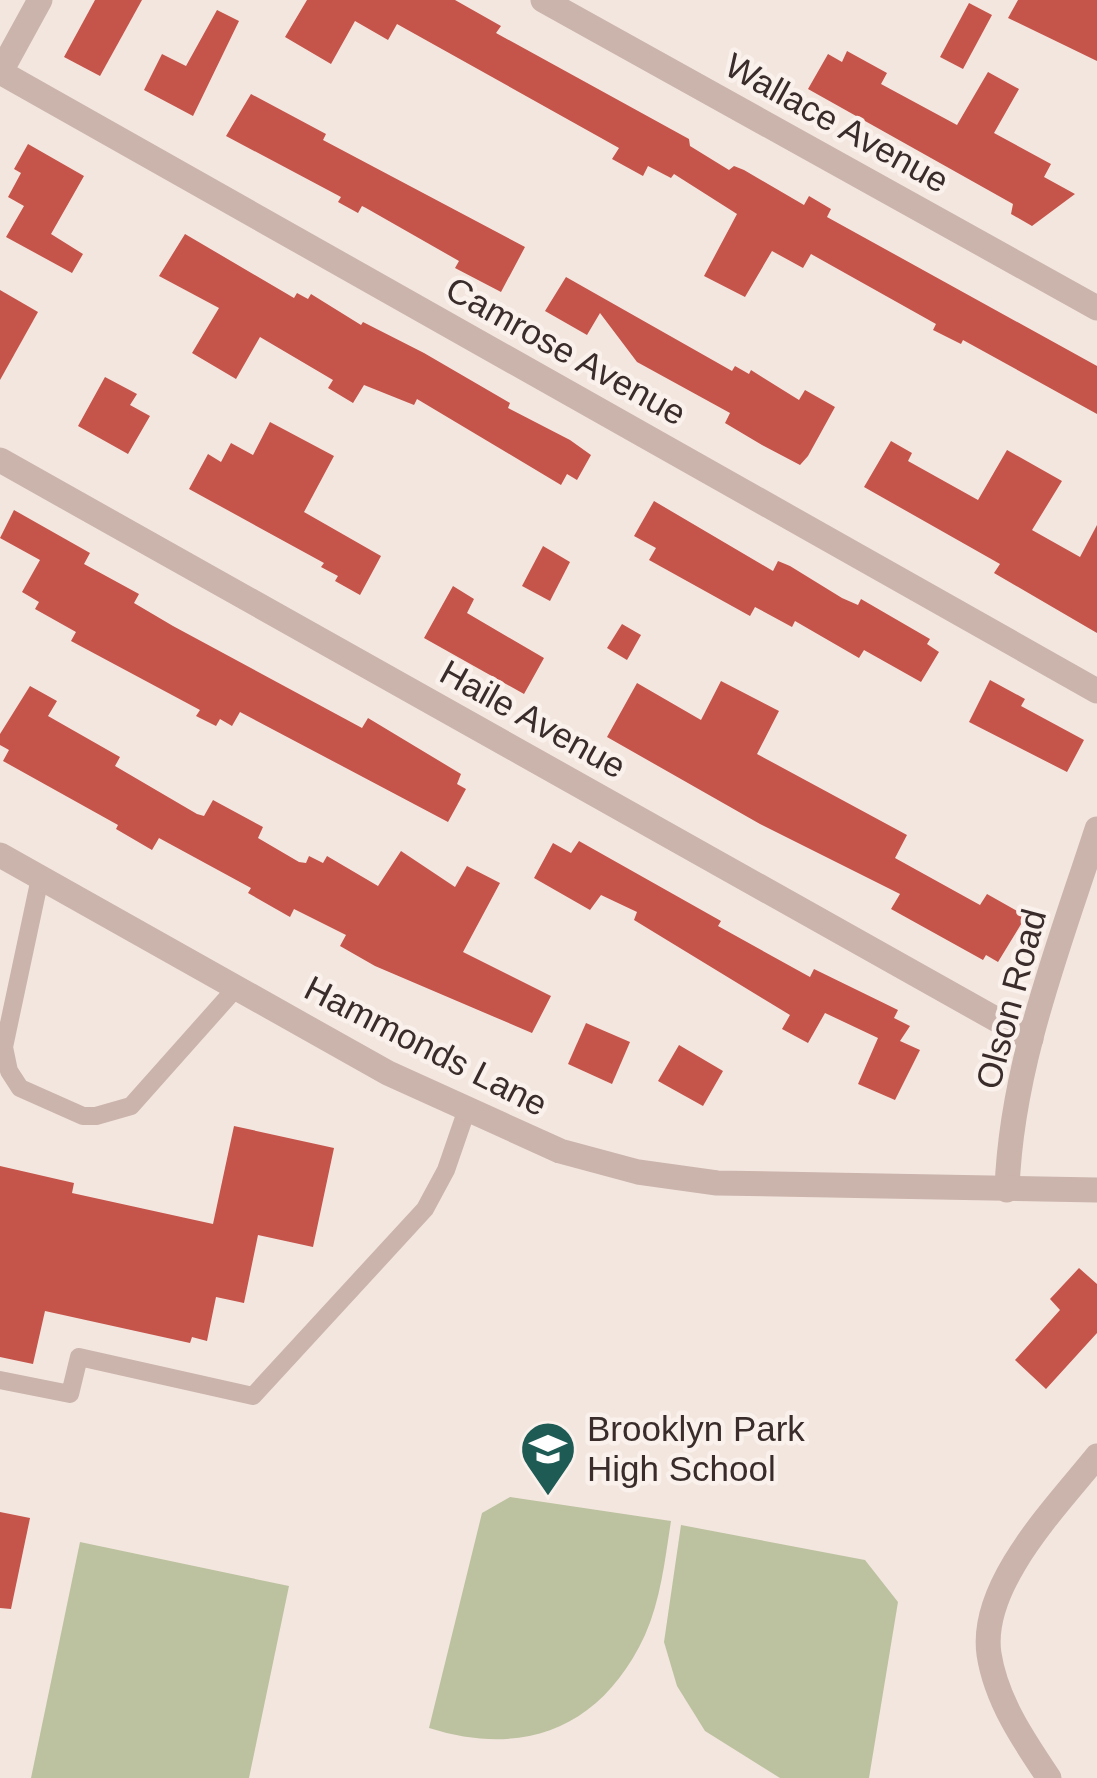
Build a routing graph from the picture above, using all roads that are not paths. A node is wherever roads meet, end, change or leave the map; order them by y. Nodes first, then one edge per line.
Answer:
1 (40, 0) edge
2 (543, 0) edge
3 (0, 72) edge
4 (1097, 308) edge
5 (0, 460) edge
6 (1097, 690) edge
7 (1097, 829) edge
8 (0, 855) edge
9 (40, 878) junction
10 (236, 988) junction
11 (1032, 1039) junction
12 (466, 1112) junction
13 (1006, 1190) junction
14 (1097, 1190) edge
15 (0, 1380) edge
16 (1097, 1456) edge
17 (1049, 1778) edge

1 - 3 street
2 - 4 street, Wallace Avenue
3 - 6 street, Camrose Avenue
5 - 11 street, Haile Avenue
7 - 11 street, Olson Road
8 - 9 street, Hammonds Lane
9 - 10 street, Hammonds Lane
9 - 10 lane
10 - 12 street, Hammonds Lane
11 - 13 street, Olson Road
12 - 13 street, Hammonds Lane
12 - 15 lane
13 - 14 street, Hammonds Lane
16 - 17 street

